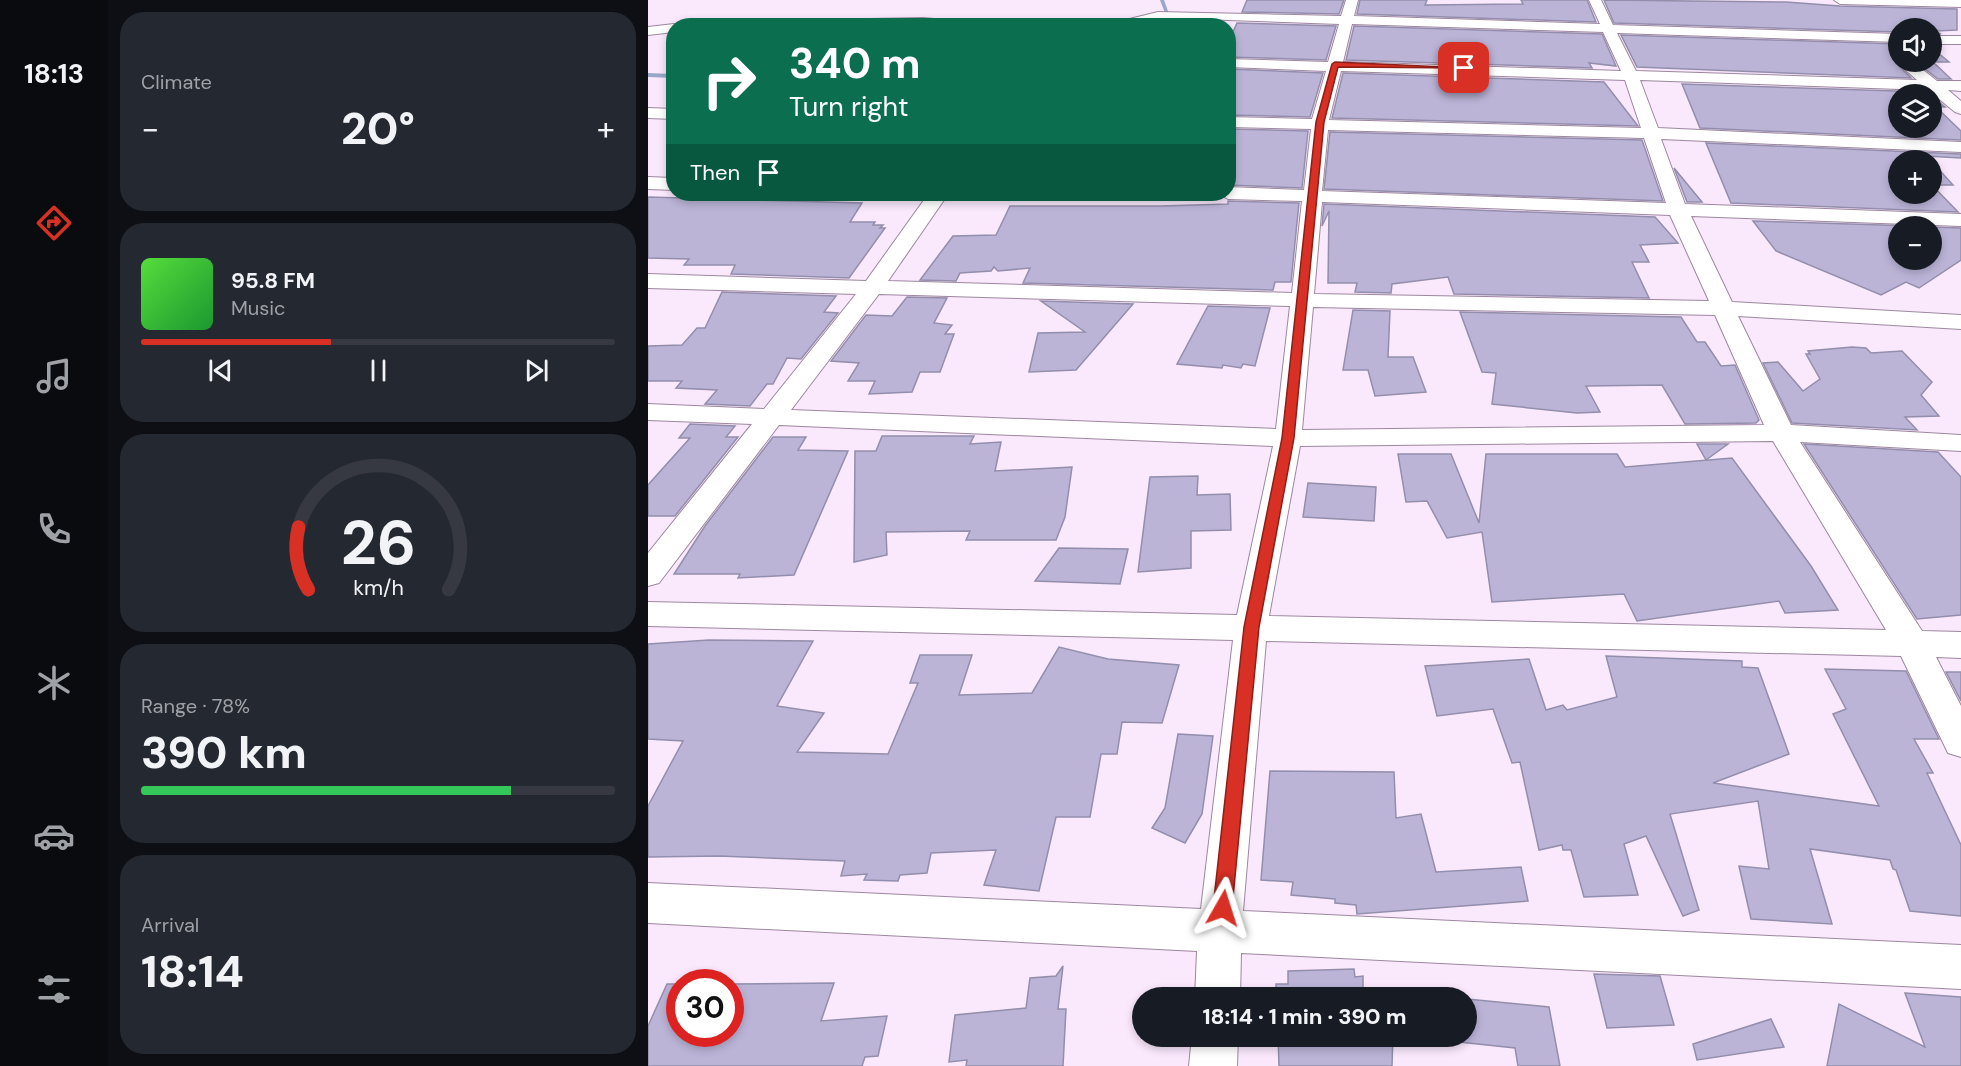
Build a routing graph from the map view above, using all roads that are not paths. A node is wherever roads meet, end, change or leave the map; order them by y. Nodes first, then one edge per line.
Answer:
1 (1595, 0) edge
2 (1839, 0) edge
3 (1961, 3) edge
4 (915, 7) dead end
5 (1349, 10) edge
6 (901, 18) edge
7 (1161, 18) edge
8 (666, 29) edge
9 (1609, 30) junction
10 (648, 31) edge
11 (1878, 38) junction
12 (1888, 38) edge
13 (1942, 39) edge
14 (1961, 40) edge
15 (1888, 47) edge
16 (1236, 63) edge
17 (1335, 64) junction
18 (1917, 72) edge
19 (1631, 76) junction
20 (1899, 84) edge
21 (1931, 84) edge
22 (1942, 85) edge
23 (1961, 86) edge
24 (1942, 93) edge
25 (1961, 109) edge
26 (648, 113) edge
27 (666, 114) edge
28 (1236, 122) edge
29 (1320, 122) junction
30 (1651, 133) junction
31 (1961, 147) edge
32 (648, 183) edge
33 (666, 184) edge
34 (1236, 193) edge
35 (1315, 194) junction
36 (933, 201) edge
37 (1677, 208) junction
38 (1961, 220) edge
39 (648, 281) edge
40 (873, 287) junction
41 (1301, 300) junction
42 (1723, 308) junction
43 (1961, 322) edge
44 (648, 412) edge
45 (769, 416) junction
46 (1781, 433) junction
47 (1288, 438) junction
48 (1961, 443) edge
49 (648, 575) edge
50 (648, 614) edge
51 (1251, 627) junction
52 (1912, 644) junction
53 (1961, 645) edge
54 (1961, 742) edge
55 (648, 903) edge
56 (1221, 932) junction
57 (1961, 967) edge
58 (1218, 987) edge
59 (1214, 1047) edge
60 (1213, 1066) edge

1 - 9 street
2 - 3 street
2 - 11 street
4 - 6 street
5 - 7 street
5 - 9 street
5 - 17 street
8 - 10 street
9 - 11 street
9 - 19 street
11 - 12 street
11 - 15 street
13 - 14 street
16 - 17 street
17 - 19 street
17 - 29 street
18 - 21 street
19 - 20 street
19 - 30 street
22 - 23 street
24 - 25 street
26 - 27 street
28 - 29 street
29 - 30 street
29 - 35 street
30 - 31 street
30 - 37 street
32 - 33 street
34 - 35 street
35 - 37 street
35 - 41 street
36 - 40 street
37 - 38 street
37 - 42 street
39 - 40 street
40 - 41 street
40 - 45 street
41 - 42 street
41 - 47 street
42 - 43 street
42 - 46 street
44 - 45 street
45 - 47 street
45 - 49 street
46 - 47 street
46 - 48 street
46 - 52 street
47 - 51 street
50 - 51 street
51 - 52 street
51 - 56 street
52 - 53 street
52 - 54 street
55 - 56 street
56 - 57 street
56 - 58 street
59 - 60 street

